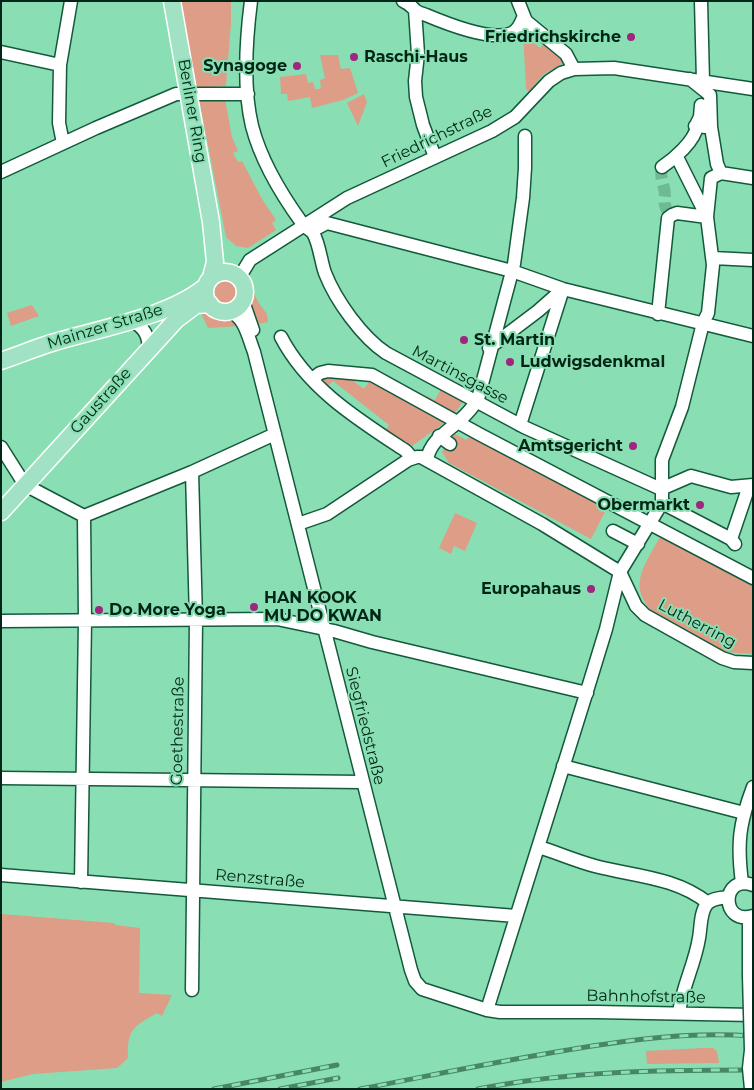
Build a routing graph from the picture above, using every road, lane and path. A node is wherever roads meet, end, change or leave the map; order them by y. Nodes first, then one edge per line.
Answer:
1 (71, 1) edge
2 (172, 1) edge
3 (251, 1) edge
4 (518, 1) edge
5 (701, 1) edge
6 (411, 4) edge
7 (523, 18) junction
8 (1, 52) edge
9 (60, 66) junction
10 (574, 69) junction
11 (753, 89) edge
12 (189, 93) junction
13 (248, 94) junction
14 (702, 96) junction
15 (701, 126) junction
16 (525, 136) dead end
17 (63, 143) junction
18 (435, 157) junction
19 (677, 157) junction
20 (662, 167) dead end
21 (1, 172) edge
22 (721, 173) junction
23 (753, 178) edge
24 (707, 217) junction
25 (211, 222) junction
26 (308, 228) junction
27 (713, 258) junction
28 (753, 260) edge
29 (512, 270) junction
30 (233, 275) junction
31 (208, 282) junction
32 (563, 289) junction
33 (243, 299) junction
34 (210, 304) junction
35 (228, 311) junction
36 (658, 314) junction
37 (131, 321) junction
38 (703, 323) junction
39 (753, 336) edge
40 (280, 337) dead end
41 (489, 348) junction
42 (148, 350) junction
43 (254, 352) junction
44 (1, 361) edge
45 (312, 379) junction
46 (476, 402) junction
47 (458, 422) junction
48 (520, 425) junction
49 (275, 434) junction
50 (439, 436) junction
51 (450, 444) dead end
52 (1, 447) edge
53 (412, 458) junction
54 (427, 459) junction
55 (192, 472) junction
56 (25, 485) junction
57 (751, 486) edge
58 (661, 489) junction
59 (662, 503) junction
60 (1, 512) edge
61 (84, 516) junction
62 (298, 524) junction
63 (650, 524) junction
64 (613, 531) dead end
65 (638, 544) junction
66 (620, 572) junction
67 (753, 578) edge
68 (196, 619) junction
69 (1, 621) edge
70 (85, 621) junction
71 (324, 629) junction
72 (753, 663) edge
73 (587, 693) junction
74 (563, 766) junction
75 (1, 778) edge
76 (83, 778) junction
77 (194, 780) junction
78 (362, 782) junction
79 (753, 787) edge
80 (744, 813) junction
81 (540, 847) junction
82 (1, 875) edge
83 (81, 882) junction
84 (748, 884) edge
85 (193, 890) junction
86 (728, 897) junction
87 (708, 903) junction
88 (394, 906) junction
89 (516, 916) junction
90 (751, 916) edge
91 (192, 990) dead end
92 (488, 1010) junction
93 (538, 1012) joint
94 (679, 1013) junction
95 (753, 1015) edge
96 (752, 1056) edge
97 (751, 1089) edge

1 - 9 street
2 - 12 main road, Berliner Ring
3 - 13 street, Martinsgasse
4 - 7 street
5 - 14 street
6 - 7 street
6 - 18 street
7 - 10 street
8 - 9 street
9 - 17 street
10 - 14 street
10 - 18 street, Friedrichstraße
11 - 14 street
12 - 13 street
12 - 17 street
12 - 25 main road, Berliner Ring
13 - 26 street, Martinsgasse
14 - 15 street
15 - 19 street
15 - 22 street
16 - 29 street
17 - 21 street
18 - 26 street, Friedrichstraße
19 - 20 street
19 - 24 street
22 - 23 street
22 - 24 street
24 - 27 street
24 - 36 street
25 - 30 main road, Berliner Ring
25 - 31 main road, Berliner Ring
26 - 29 street
26 - 30 street, Friedrichstraße
26 - 46 street, Martinsgasse
27 - 28 street
27 - 38 street
29 - 32 street
29 - 41 street
30 - 31 main road
30 - 33 main road
31 - 34 main road
31 - 37 main road, Mainzer Straße
32 - 36 street
32 - 41 street
32 - 48 street
33 - 35 main road
33 - 43 street, Siegfriedstraße
34 - 35 main road
34 - 42 main road, Gaustraße
35 - 43 street, Siegfriedstraße
36 - 38 street
37 - 42 street
37 - 44 main road, Mainzer Straße
38 - 39 street
38 - 58 street
40 - 45 street
41 - 46 street
42 - 56 main road, Gaustraße
43 - 49 street, Siegfriedstraße
45 - 47 street
45 - 53 street
46 - 47 street
46 - 48 street, Martinsgasse
47 - 50 street
47 - 63 street
48 - 58 street, Martinsgasse
49 - 55 street
49 - 62 street, Siegfriedstraße
50 - 51 street
50 - 54 street
52 - 56 street
53 - 54 street
53 - 62 street
54 - 66 street
55 - 61 street
55 - 68 street, Goethestraße
56 - 60 main road, Gaustraße
56 - 61 street
57 - 58 street
57 - 59 street
58 - 59 street
59 - 63 street
61 - 70 street
62 - 71 street, Siegfriedstraße
63 - 65 street
63 - 67 street
64 - 65 street
65 - 66 street
66 - 72 street, Lutherring
66 - 73 street
68 - 70 street
68 - 71 street
68 - 77 street, Goethestraße
69 - 70 street
70 - 76 street
71 - 73 street
71 - 78 street, Siegfriedstraße
73 - 74 street
74 - 80 street
74 - 81 street
75 - 76 street
76 - 77 street
76 - 83 street
77 - 78 street
77 - 85 street, Goethestraße
78 - 88 street, Siegfriedstraße
79 - 80 street
80 - 84 street
81 - 87 street
81 - 89 street
82 - 83 street, Renzstraße
83 - 85 street, Renzstraße
84 - 86 street
85 - 88 street, Renzstraße
85 - 91 street, Goethestraße
86 - 87 street
86 - 90 street
87 - 94 street
88 - 89 street, Renzstraße
88 - 92 street, Siegfriedstraße
89 - 92 street
90 - 96 street, bridge
92 - 93 street, Siegfriedstraße
93 - 94 street, Bahnhofstraße
94 - 95 street, Bahnhofstraße
96 - 97 street, bridge

